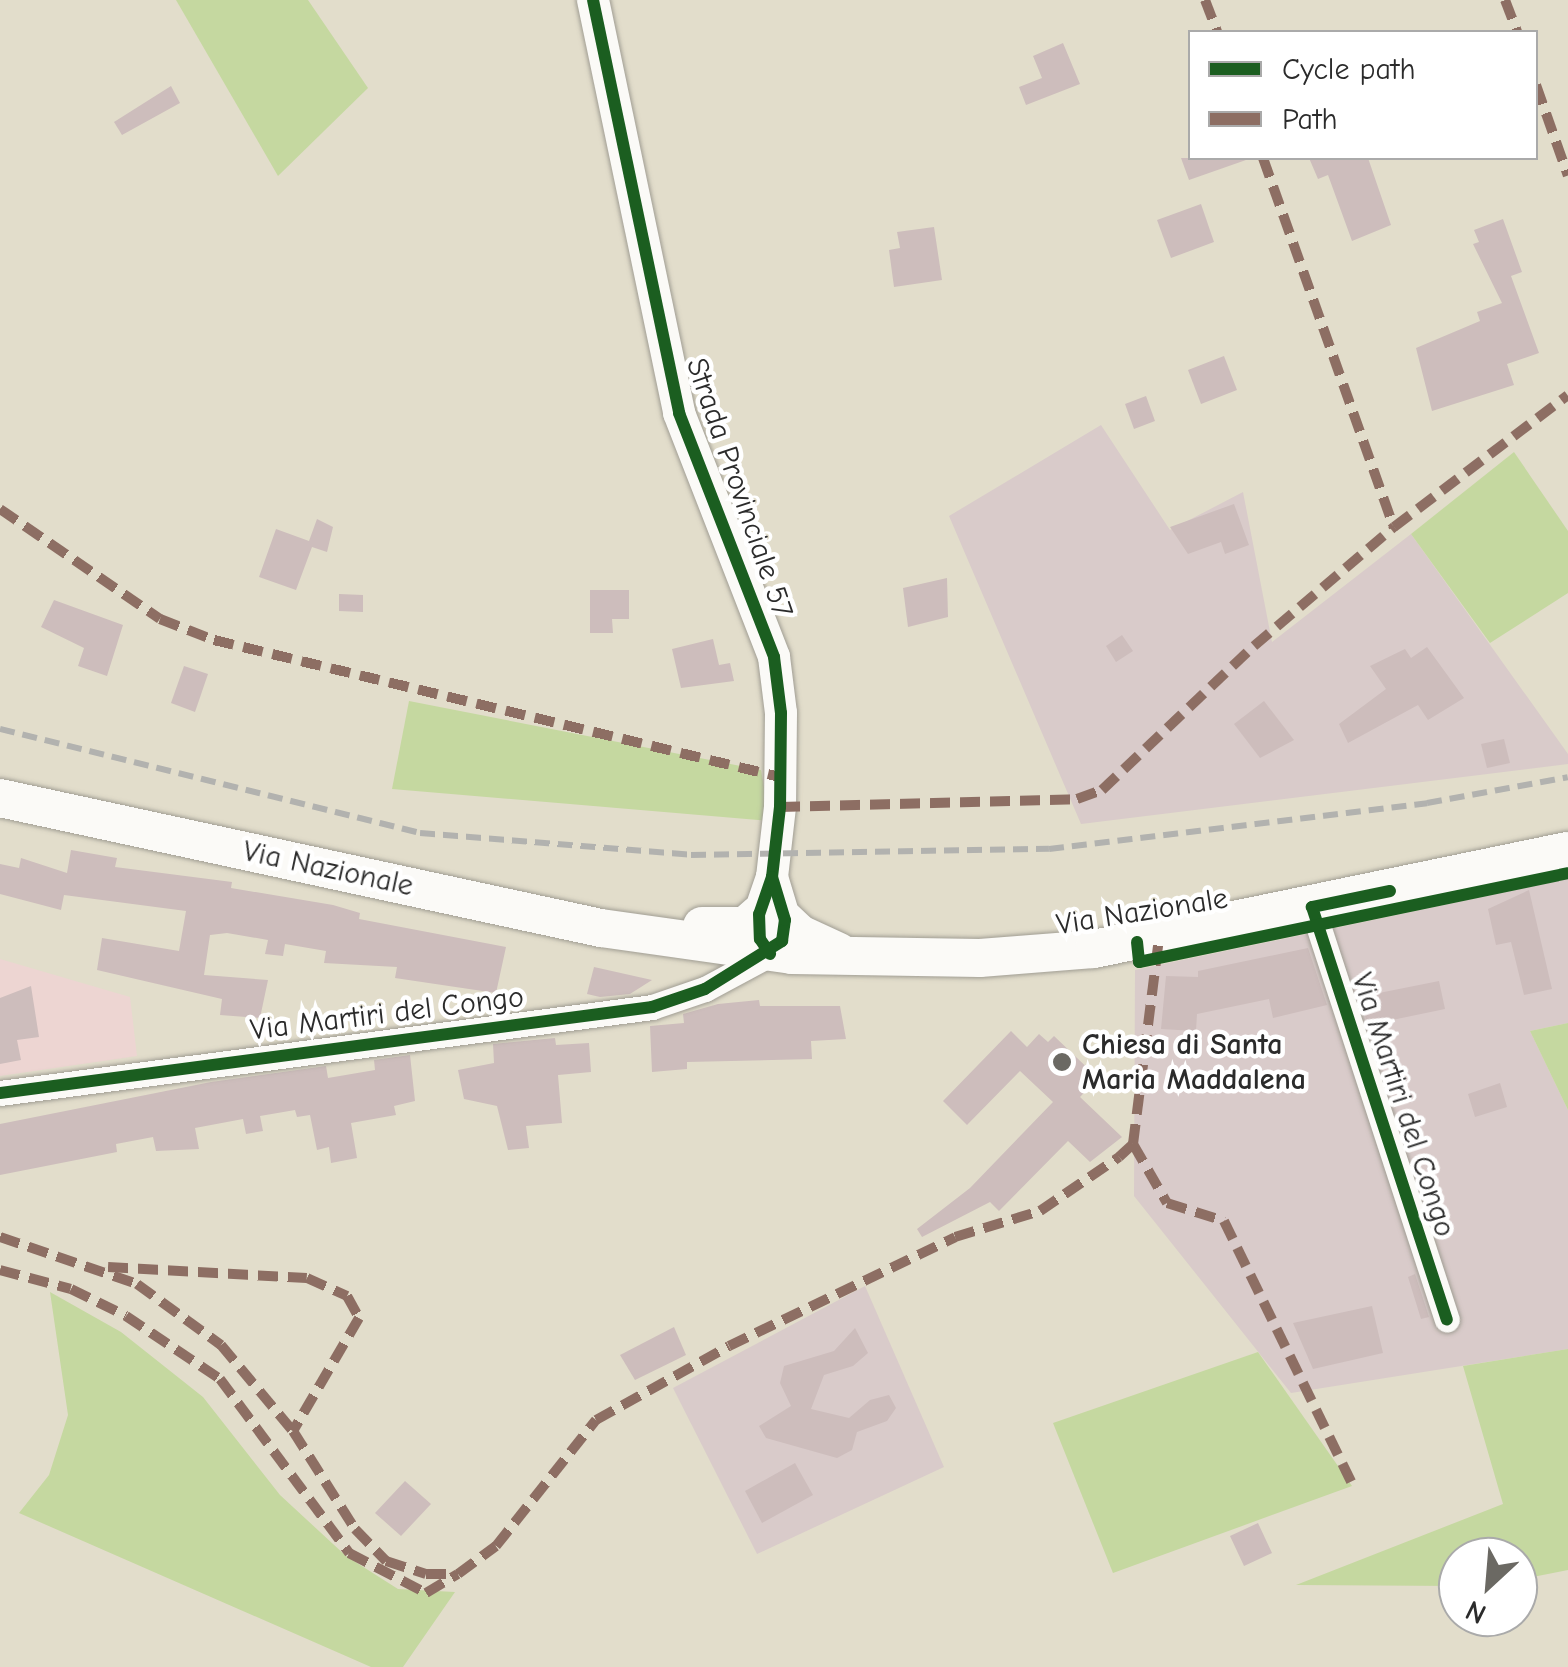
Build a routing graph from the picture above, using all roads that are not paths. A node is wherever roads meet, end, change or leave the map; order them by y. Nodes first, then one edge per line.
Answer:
1 (593, 0) edge
2 (0, 798) edge
3 (1568, 850) edge
4 (1312, 907) junction
5 (772, 929) junction
6 (0, 1093) edge
7 (1447, 1319) dead end

1 - 5 street, Strada Provinciale 57
2 - 5 main road, Via Nazionale
3 - 4 main road, Via Nazionale
4 - 5 main road, Via Nazionale
4 - 7 street, Via Martiri del Congo
5 - 6 street, Via Martiri del Congo

